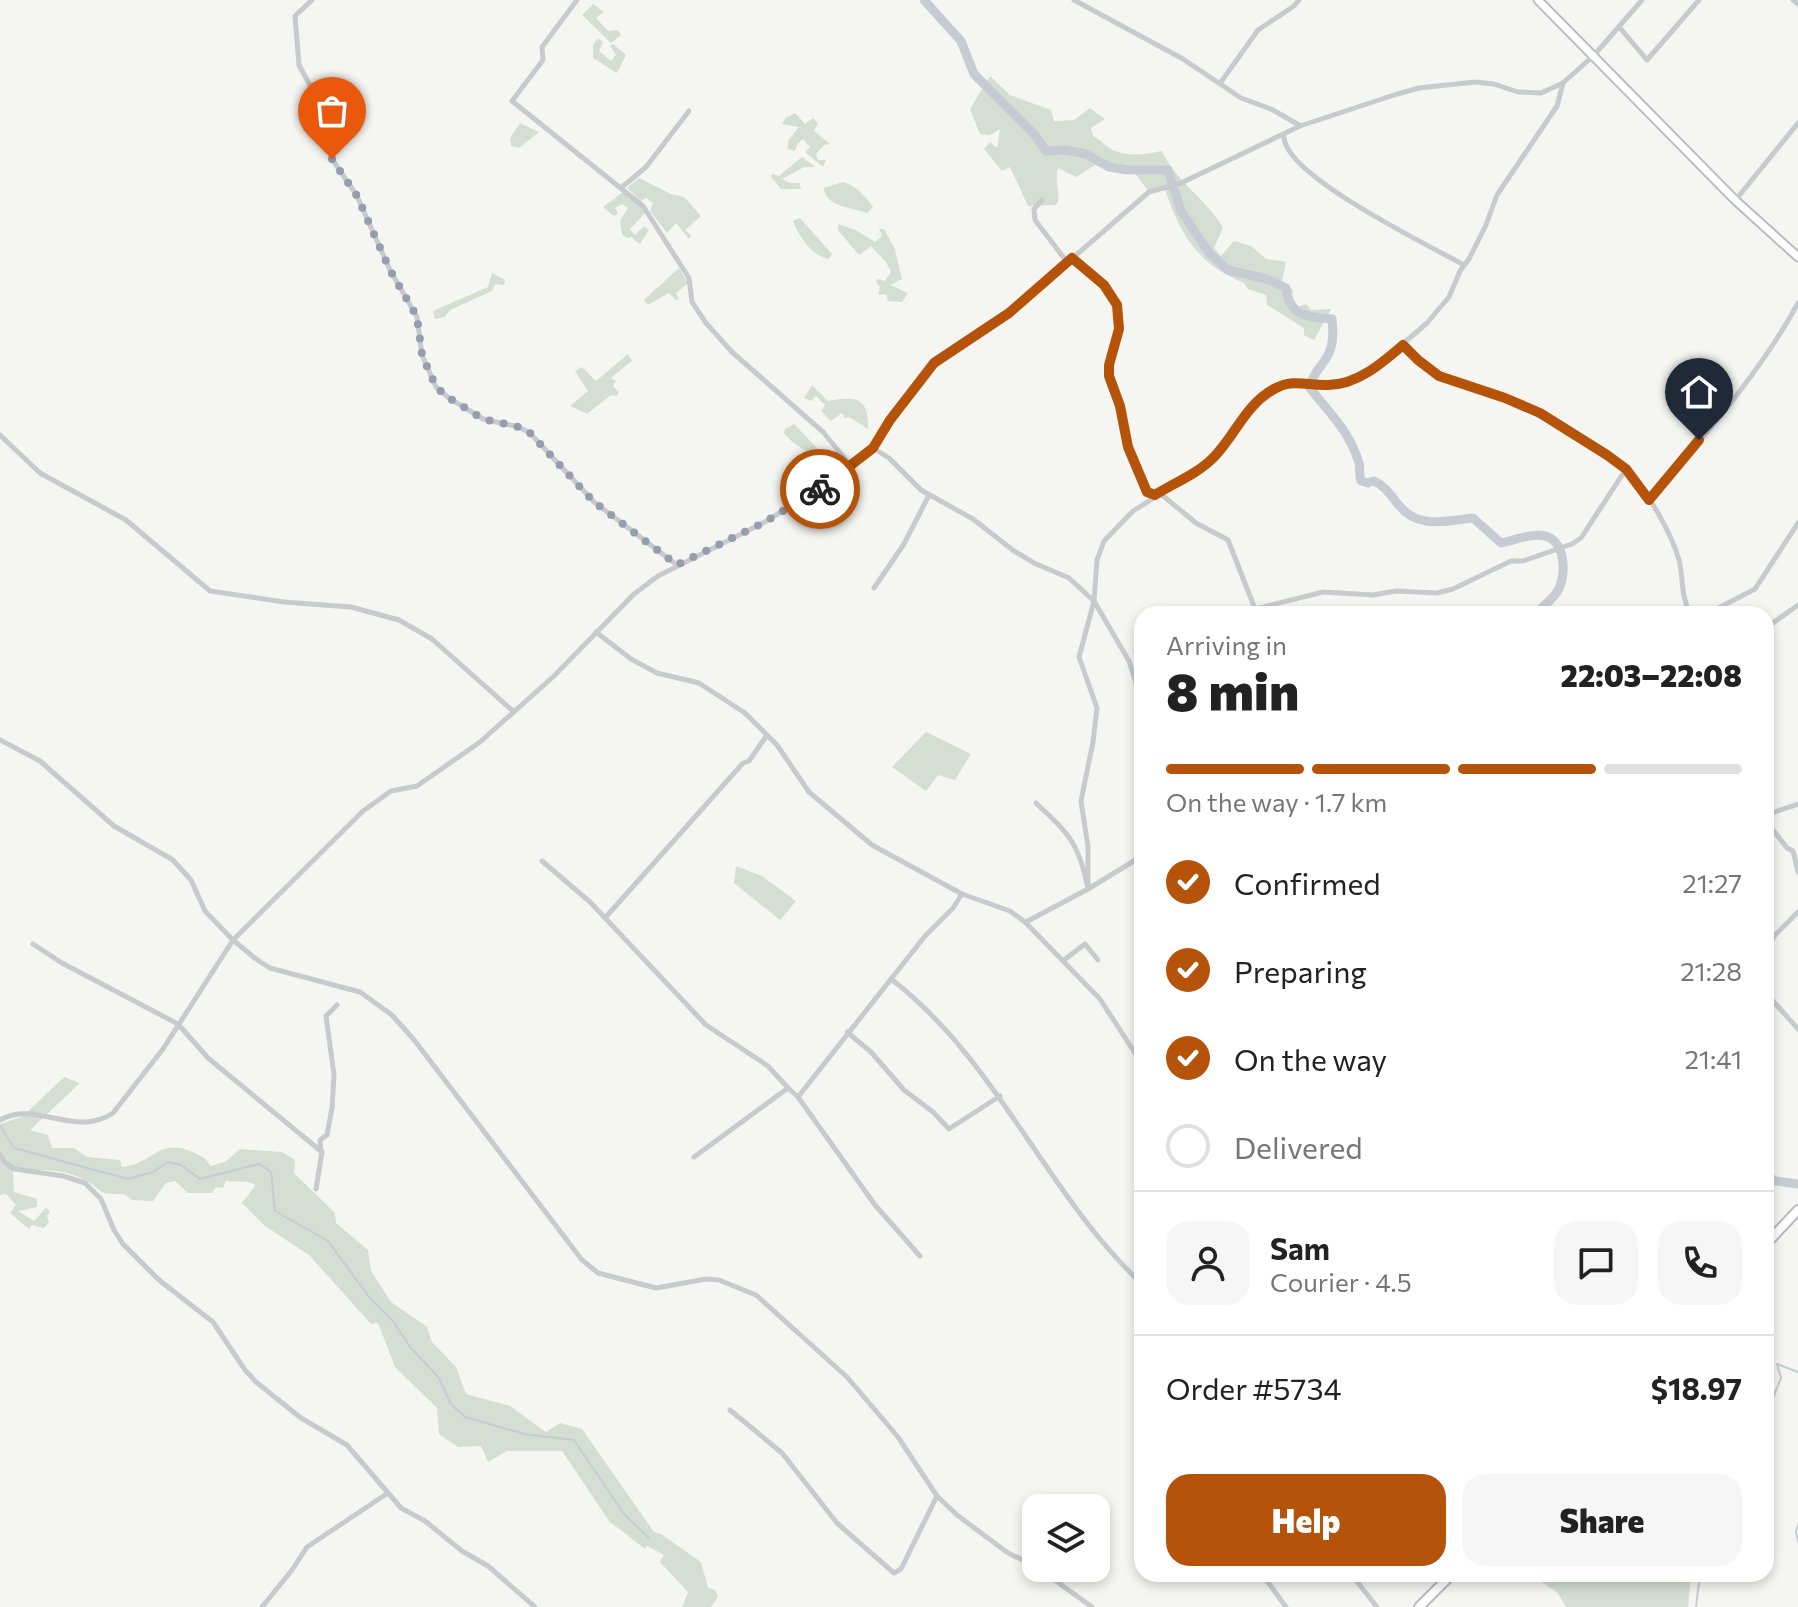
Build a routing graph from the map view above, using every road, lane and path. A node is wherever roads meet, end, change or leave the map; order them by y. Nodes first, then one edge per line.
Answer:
1 (312, 0) edge
2 (577, 0) edge
3 (1074, 0) edge
4 (1299, 0) edge
5 (1541, 0) edge
6 (1642, 0) edge
7 (1699, 0) edge
8 (1793, 0) edge
9 (1798, 4) edge
10 (1620, 28) junction
11 (1594, 54) junction
12 (1221, 83) junction
13 (1563, 83) junction
14 (689, 111) dead end
15 (1798, 123) edge
16 (1300, 126) junction
17 (1284, 135) junction
18 (621, 188) junction
19 (1738, 197) junction
20 (1042, 200) dead end
21 (1798, 251) edge
22 (1798, 257) edge
23 (1069, 260) junction
24 (1464, 265) junction
25 (1798, 303) edge
26 (1403, 345) junction
27 (0, 435) edge
28 (873, 448) junction
29 (851, 466) junction
30 (1626, 469) junction
31 (929, 495) junction
32 (1155, 495) junction
33 (1649, 500) junction
34 (1798, 523) edge
35 (677, 565) junction
36 (874, 588) dead end
37 (1094, 601) junction
38 (1798, 605) edge
39 (1254, 606) edge
40 (1274, 606) edge
41 (1687, 606) edge
42 (1722, 606) edge
43 (1774, 622) edge
44 (596, 632) junction
45 (1134, 677) edge
46 (513, 711) junction
47 (767, 735) junction
48 (0, 740) edge
49 (1036, 803) dead end
50 (1798, 804) edge
51 (1774, 812) edge
52 (1774, 831) edge
53 (1795, 849) edge
54 (542, 861) dead end
55 (1134, 861) edge
56 (1798, 872) edge
57 (1088, 889) junction
58 (962, 894) junction
59 (1798, 912) edge
60 (605, 918) junction
61 (1025, 922) junction
62 (1774, 937) edge
63 (233, 940) junction
64 (33, 944) dead end
65 (1064, 960) junction
66 (1098, 960) dead end
67 (891, 979) junction
68 (1774, 1002) edge
69 (337, 1005) dead end
70 (178, 1024) junction
71 (1798, 1029) edge
72 (847, 1032) junction
73 (1134, 1052) edge
74 (788, 1088) junction
75 (1000, 1096) junction
76 (798, 1097) junction
77 (0, 1120) edge
78 (322, 1152) junction
79 (0, 1155) edge
80 (694, 1157) dead end
81 (316, 1189) dead end
82 (1796, 1212) edge
83 (1774, 1235) edge
84 (920, 1256) dead end
85 (1134, 1276) edge
86 (730, 1410) dead end
87 (388, 1493) junction
88 (937, 1496) junction
89 (1022, 1560) edge
90 (1058, 1582) edge
91 (1268, 1582) edge
92 (1357, 1582) edge
93 (1444, 1582) edge
94 (262, 1607) edge
95 (535, 1607) edge
96 (1092, 1607) edge
97 (1286, 1607) edge
98 (1377, 1607) edge
99 (1419, 1607) edge

1 - 35 street
2 - 18 street
3 - 12 street
4 - 12 street
5 - 11 main road
6 - 10 street
7 - 10 street
8 - 9 street
10 - 11 street
11 - 13 street
11 - 19 main road
11 - 22 main road
12 - 16 street
13 - 16 street
13 - 24 street
14 - 18 street
15 - 19 street
16 - 17 street
17 - 23 street
17 - 24 street
18 - 29 street
19 - 21 main road
20 - 23 street
23 - 28 street
23 - 32 street
24 - 26 street
25 - 33 street
26 - 30 street
26 - 32 street
27 - 46 street
28 - 29 street
28 - 31 street
29 - 35 street
30 - 33 street
30 - 40 street
31 - 36 street
31 - 37 street
32 - 37 street
32 - 39 street
33 - 41 street
34 - 42 street
35 - 44 street
37 - 45 street
37 - 57 street
38 - 43 street
44 - 46 street
44 - 47 street
46 - 63 street
47 - 58 street
47 - 60 street
48 - 63 street
49 - 57 street
50 - 51 street
52 - 53 street
53 - 56 street
54 - 60 street
55 - 57 street
57 - 61 street
58 - 61 street
58 - 67 street
59 - 62 street
60 - 74 street
61 - 65 street
63 - 70 street
63 - 88 street
64 - 70 street
65 - 66 street
65 - 73 street
67 - 72 street
67 - 75 street
68 - 71 street
69 - 78 street
70 - 77 street
70 - 78 street
72 - 75 street
72 - 76 street
74 - 76 street
74 - 80 street
75 - 85 street
76 - 84 street
78 - 81 street
79 - 87 street
82 - 83 highway
86 - 88 street
87 - 94 street
87 - 95 street
88 - 89 street
90 - 96 street
91 - 97 street
92 - 98 street
93 - 99 highway

